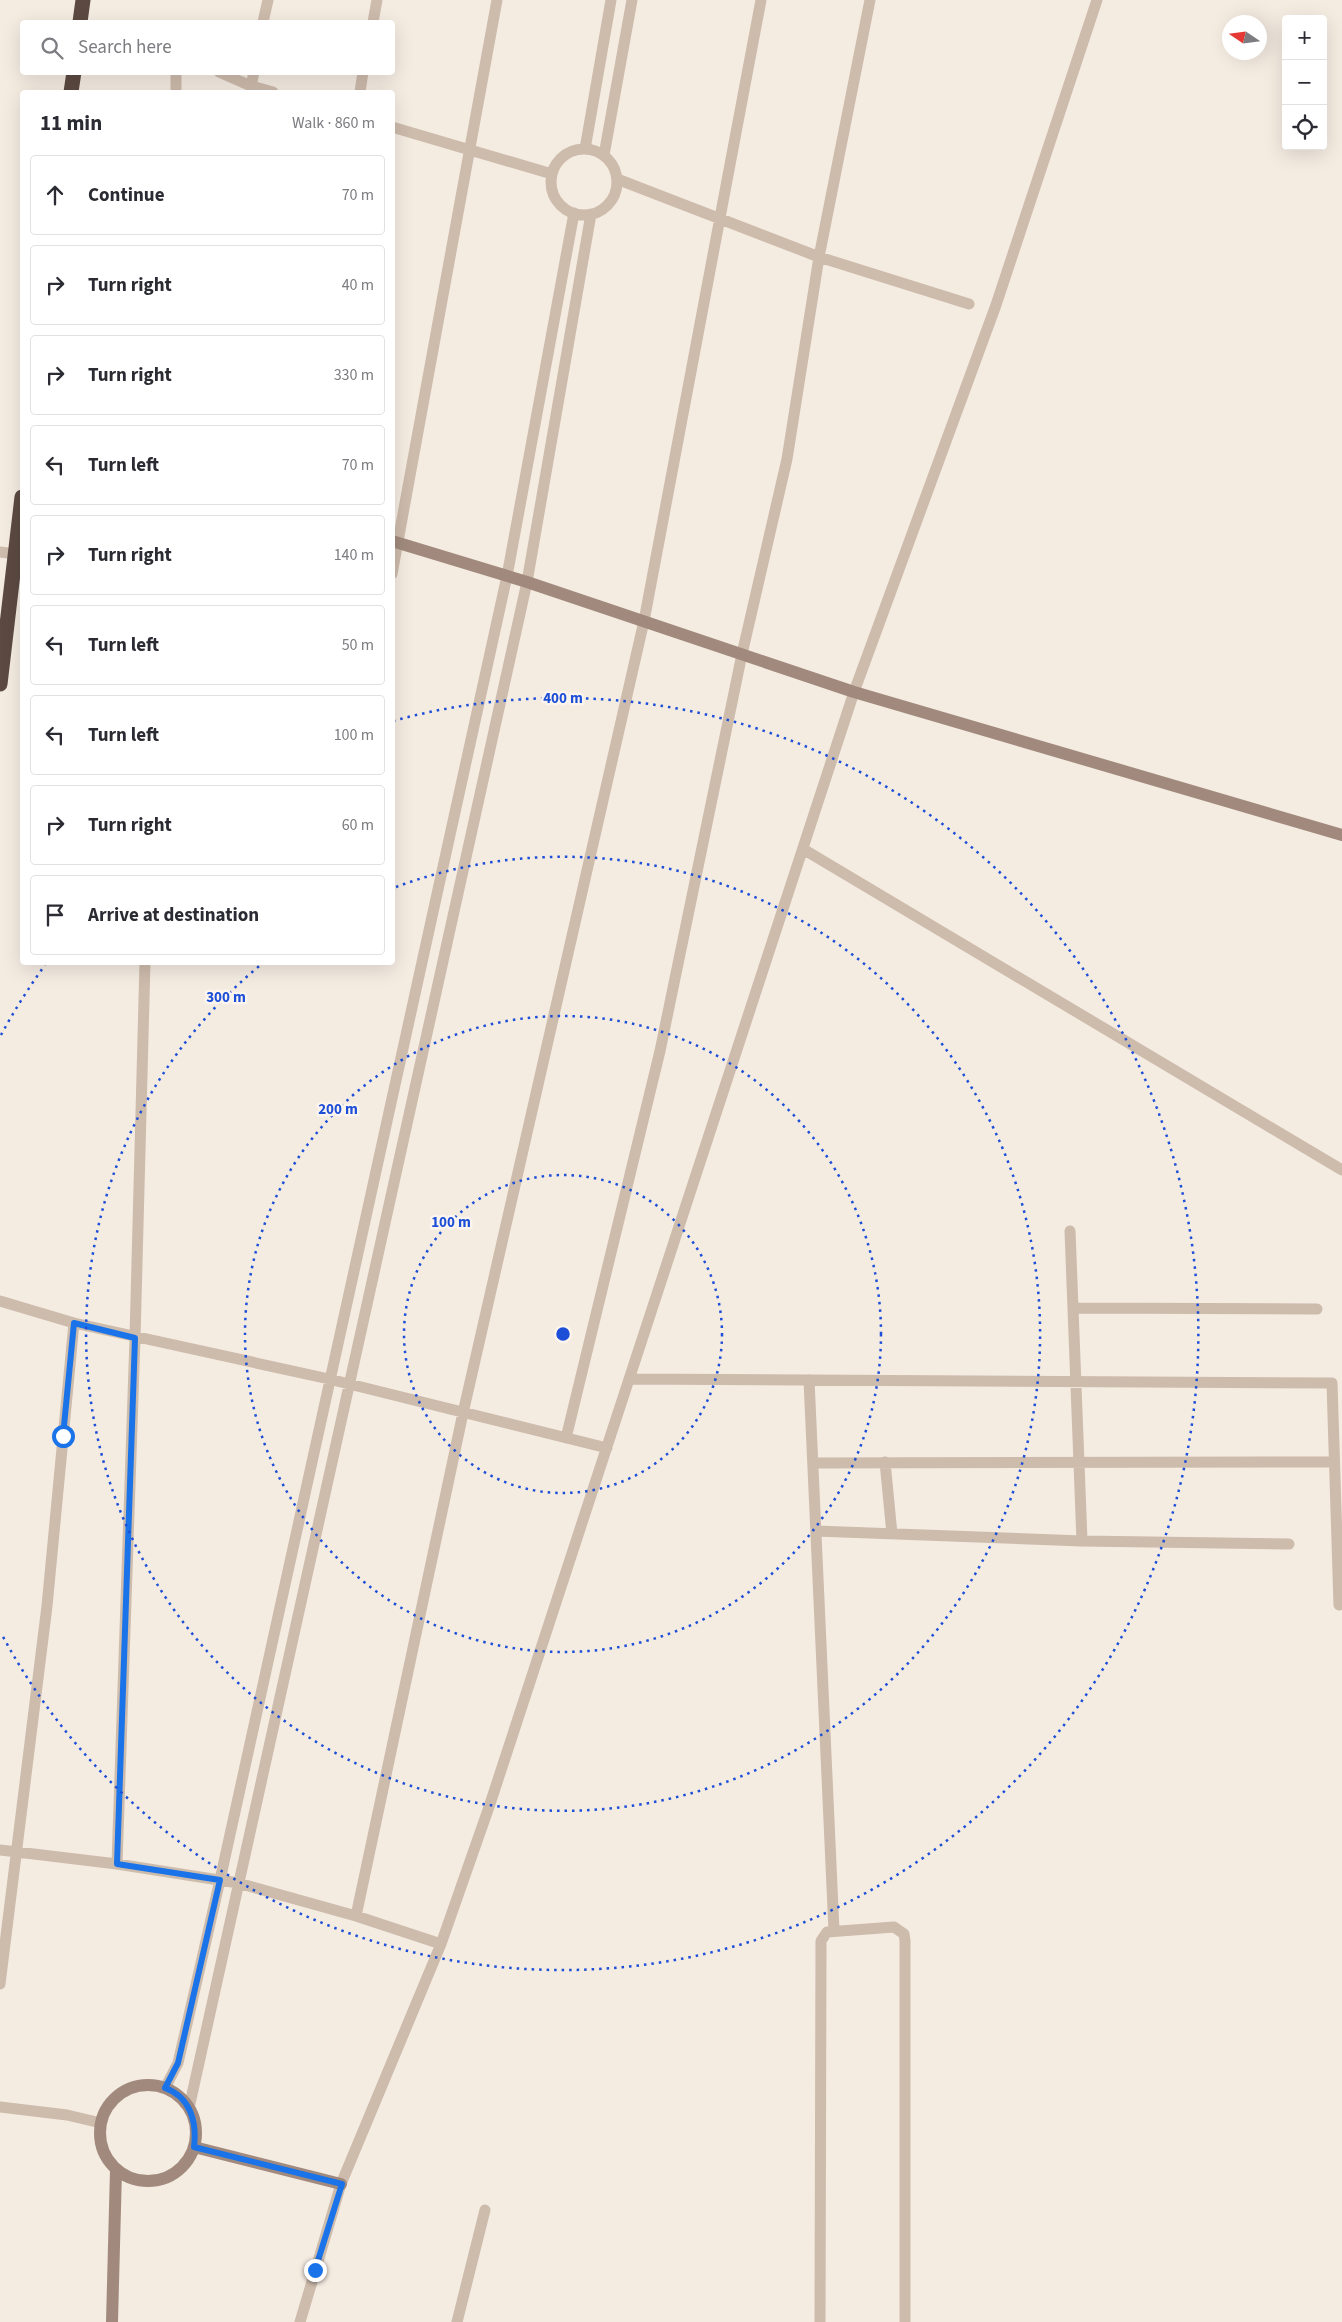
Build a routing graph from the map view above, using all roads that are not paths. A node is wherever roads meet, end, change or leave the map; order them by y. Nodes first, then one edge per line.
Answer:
1 (82, 0) edge
2 (268, 0) edge
3 (377, 0) edge
4 (497, 0) edge
5 (612, 0) edge
6 (632, 0) edge
7 (761, 0) edge
8 (870, 0) edge
9 (1098, 0) edge
10 (80, 20) edge
11 (263, 20) edge
12 (373, 20) edge
13 (74, 75) edge
14 (176, 75) edge
15 (226, 75) edge
16 (253, 75) edge
17 (363, 75) edge
18 (251, 86) junction
19 (71, 90) edge
20 (176, 90) edge
21 (266, 90) edge
22 (360, 90) edge
23 (395, 128) edge
24 (585, 148) junction
25 (470, 149) junction
26 (604, 156) junction
27 (552, 174) junction
28 (617, 180) junction
29 (574, 213) junction
30 (591, 214) junction
31 (720, 220) junction
32 (819, 257) junction
33 (969, 304) dead end
34 (20, 516) edge
35 (396, 542) edge
36 (0, 552) edge
37 (16, 554) junction
38 (507, 576) junction
39 (527, 582) junction
40 (644, 621) junction
41 (742, 654) junction
42 (0, 684) edge
43 (854, 692) junction
44 (1342, 835) edge
45 (803, 849) junction
46 (145, 965) edge
47 (1342, 1170) edge
48 (1070, 1231) dead end
49 (0, 1301) edge
50 (1073, 1308) junction
51 (1317, 1309) dead end
52 (74, 1323) junction
53 (135, 1338) junction
54 (329, 1379) junction
55 (629, 1379) junction
56 (809, 1380) junction
57 (1075, 1382) junction
58 (350, 1385) junction
59 (463, 1413) junction
60 (566, 1438) junction
61 (607, 1448) junction
62 (885, 1462) junction
63 (1334, 1462) junction
64 (813, 1463) junction
65 (1078, 1463) junction
66 (816, 1531) junction
67 (892, 1534) junction
68 (1082, 1541) junction
69 (1289, 1544) dead end
70 (1342, 1604) edge
71 (0, 1850) edge
72 (16, 1852) junction
73 (117, 1864) junction
74 (220, 1880) junction
75 (238, 1883) junction
76 (356, 1916) junction
77 (834, 1931) junction
78 (441, 1944) junction
79 (0, 1984) edge
80 (165, 2088) junction
81 (0, 2106) edge
82 (189, 2108) junction
83 (101, 2123) junction
84 (194, 2147) junction
85 (116, 2170) junction
86 (342, 2184) junction
87 (485, 2210) dead end
88 (112, 2322) edge
89 (300, 2322) edge
90 (457, 2322) edge
91 (820, 2322) edge
92 (905, 2322) edge

1 - 10 highway
2 - 11 street
3 - 12 street
4 - 25 street
5 - 24 street
6 - 26 street
7 - 31 street
8 - 32 street
9 - 43 street
13 - 19 highway
14 - 20 street
15 - 18 street
16 - 18 street
17 - 22 street
18 - 21 street
23 - 25 street
24 - 26 street
24 - 27 street
25 - 27 street
25 - 35 street
26 - 28 street
27 - 29 street
28 - 30 street
28 - 31 street
29 - 30 street
29 - 38 street
30 - 39 street
31 - 32 street
31 - 40 street
32 - 33 street
32 - 41 street
34 - 37 highway
35 - 38 street
36 - 37 street
37 - 42 highway
38 - 39 street
38 - 54 street
39 - 40 street
39 - 58 street
40 - 41 street
40 - 59 street
41 - 43 street
41 - 60 street
43 - 44 street
43 - 45 street
45 - 47 street
45 - 55 street
46 - 53 street
48 - 50 street
49 - 52 street
50 - 51 street
50 - 57 street
52 - 53 street
52 - 72 street
53 - 54 street
53 - 73 street
54 - 58 street
54 - 74 street
55 - 56 street
55 - 61 street
56 - 57 street
56 - 64 street
57 - 63 street
57 - 65 street
58 - 59 street
58 - 75 street
59 - 60 street
59 - 76 street
60 - 61 street
61 - 78 street
62 - 64 street
62 - 65 street
62 - 67 street
63 - 65 street
63 - 70 street
64 - 66 street
65 - 68 street
66 - 67 street
66 - 77 street
67 - 68 street
68 - 69 street
71 - 72 street
72 - 73 street
72 - 79 street
73 - 74 street
74 - 75 street
74 - 80 street
75 - 76 street
75 - 82 street
76 - 78 street
77 - 91 street
77 - 92 street
78 - 86 street
80 - 82 street
80 - 83 street
81 - 83 street
82 - 84 street
83 - 85 street
84 - 85 street
84 - 86 street
85 - 88 street
86 - 89 street
87 - 90 street

